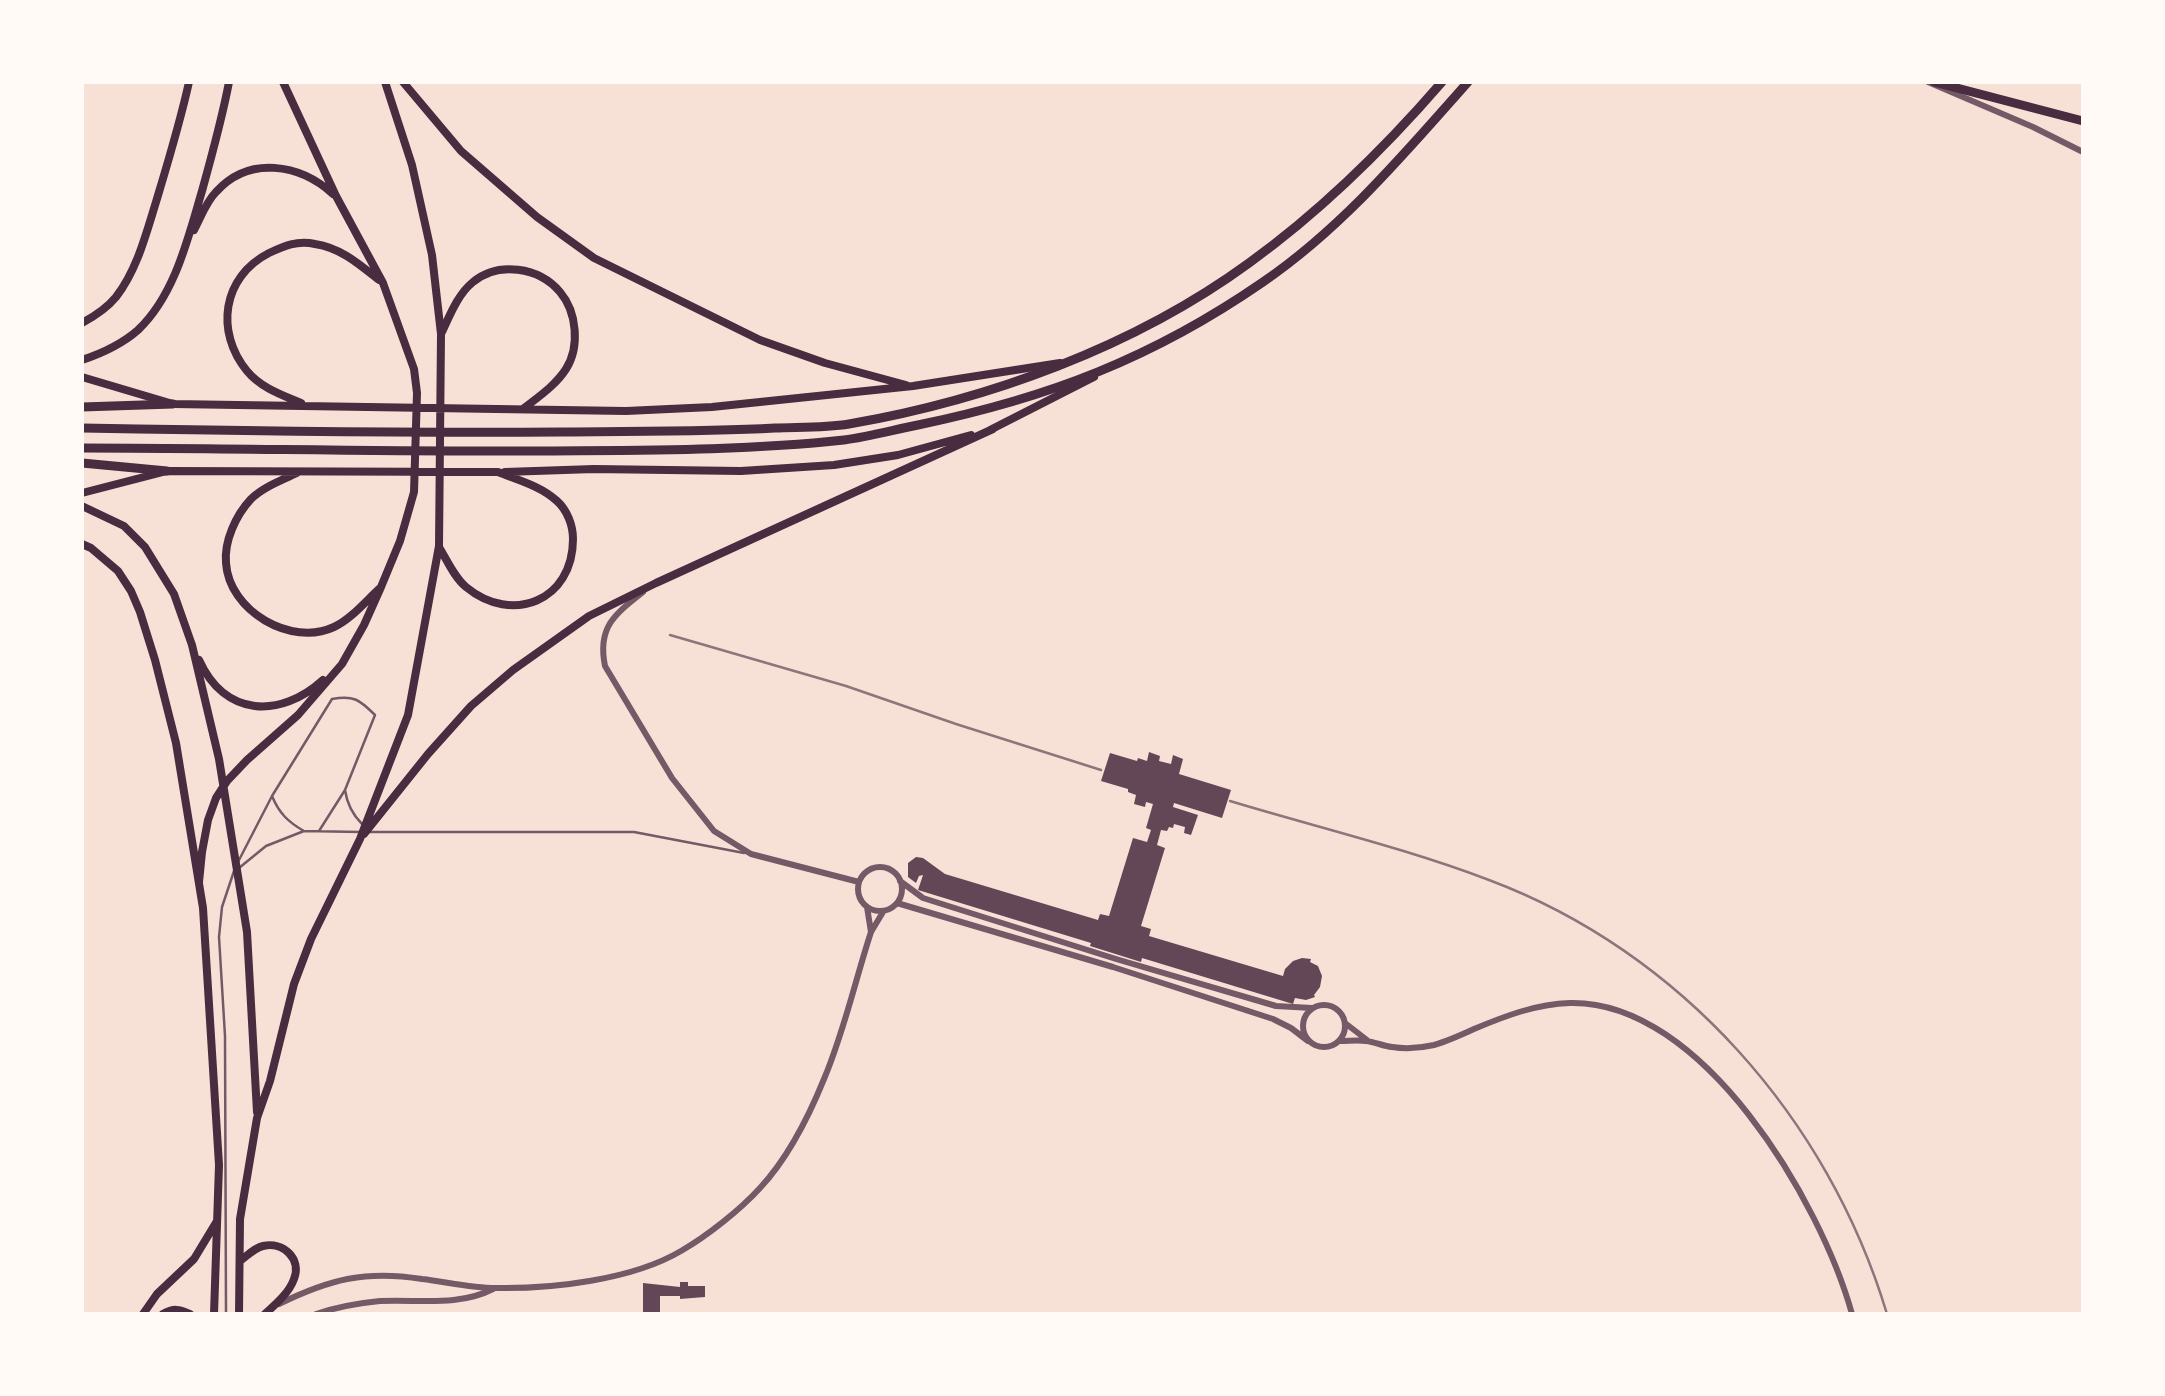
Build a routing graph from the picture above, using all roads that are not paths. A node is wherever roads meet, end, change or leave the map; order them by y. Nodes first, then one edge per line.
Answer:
1 (188, 82) edge
2 (229, 82) edge
3 (283, 82) edge
4 (385, 82) edge
5 (403, 82) edge
6 (1442, 82) edge
7 (1468, 82) edge
8 (1928, 82) edge
9 (1934, 82) edge
10 (2083, 121) edge
11 (2083, 152) edge
12 (336, 196) junction
13 (186, 245) junction
14 (383, 283) junction
15 (82, 323) edge
16 (441, 334) junction
17 (82, 360) edge
18 (1073, 360) junction
19 (1108, 370) junction
20 (82, 377) edge
21 (912, 386) junction
22 (173, 404) junction
23 (307, 406) junction
24 (82, 407) edge
25 (523, 409) junction
26 (82, 428) edge
27 (993, 429) junction
28 (82, 447) edge
29 (82, 463) edge
30 (167, 471) junction
31 (300, 471) junction
32 (498, 472) junction
33 (82, 493) edge
34 (82, 506) edge
35 (82, 544) edge
36 (439, 546) junction
37 (656, 583) junction
38 (381, 587) junction
39 (192, 645) junction
40 (342, 664) junction
41 (345, 790) junction
42 (272, 796) junction
43 (304, 831) junction
44 (318, 831) junction
45 (377, 832) junction
46 (360, 839) junction
47 (751, 854) junction
48 (233, 873) junction
49 (900, 881) junction
50 (199, 882) junction
51 (859, 882) junction
52 (897, 903) junction
53 (867, 907) junction
54 (883, 912) junction
55 (871, 932) junction
56 (1312, 1008) junction
57 (1345, 1023) junction
58 (1308, 1041) junction
59 (1340, 1041) junction
60 (1368, 1041) junction
61 (257, 1118) junction
62 (219, 1218) junction
63 (240, 1261) junction
64 (493, 1289) junction
65 (274, 1306) junction
66 (143, 1314) edge
67 (163, 1314) edge
68 (190, 1314) edge
69 (214, 1314) edge
70 (226, 1314) edge
71 (239, 1314) edge
72 (265, 1314) edge
73 (316, 1314) edge
74 (1852, 1314) edge

1 - 15 main road
2 - 13 main road
3 - 12 main road
4 - 16 main road
5 - 21 main road
6 - 18 highway
7 - 19 highway
8 - 11 street
9 - 10 highway
12 - 13 main road
12 - 14 main road
13 - 17 main road
14 - 23 main road
14 - 38 main road
16 - 25 main road
16 - 36 main road
18 - 21 main road
18 - 26 highway
19 - 27 main road
19 - 28 highway
20 - 22 main road
21 - 25 main road
22 - 23 main road
22 - 24 highway
23 - 25 main road
27 - 32 main road
27 - 37 main road
29 - 30 highway
30 - 31 main road
30 - 33 main road
31 - 32 main road
31 - 38 main road
32 - 36 main road
34 - 39 main road
35 - 50 main road
36 - 46 main road
37 - 46 main road
37 - 47 street
38 - 40 main road
39 - 40 main road
39 - 61 main road
40 - 50 main road
41 - 42 lane
41 - 44 lane
41 - 45 lane
42 - 43 lane
42 - 48 lane
43 - 44 lane
43 - 48 lane
44 - 45 lane
45 - 47 lane
46 - 61 main road
47 - 51 street
48 - 70 lane
49 - 51 street
49 - 52 street
49 - 56 street
50 - 62 main road
51 - 53 street
52 - 54 street
52 - 58 street
53 - 54 street
53 - 55 street
54 - 55 street
55 - 64 street
56 - 57 street
56 - 58 street
57 - 59 street
57 - 60 street
58 - 59 street
59 - 60 street
60 - 74 street
61 - 63 main road
62 - 66 main road
62 - 69 main road
63 - 65 main road
63 - 71 main road
64 - 65 street
64 - 73 street
65 - 72 main road
67 - 68 main road

